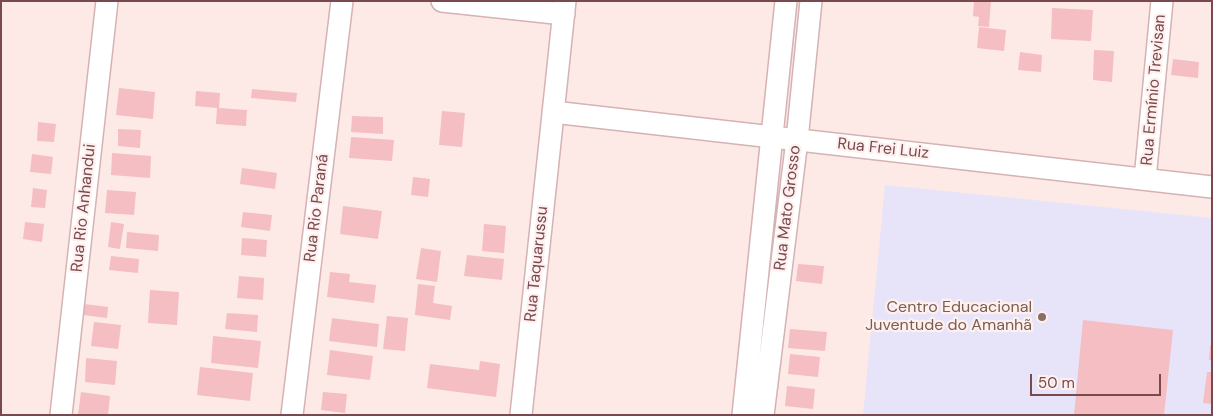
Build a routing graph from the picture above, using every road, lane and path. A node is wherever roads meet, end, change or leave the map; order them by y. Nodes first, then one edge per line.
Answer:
1 (107, 1) edge
2 (342, 1) edge
3 (442, 1) edge
4 (786, 1) edge
5 (811, 1) edge
6 (1162, 1) edge
7 (565, 8) edge
8 (554, 112) junction
9 (771, 137) junction
10 (797, 140) junction
11 (1145, 179) junction
12 (1212, 187) edge
13 (62, 415) edge
14 (292, 415) edge
15 (521, 415) edge
16 (743, 415) edge
17 (763, 415) edge

1 - 13 street, Rua Rio Anhandui
2 - 14 street, Rua Rio Paraná
3 - 7 street
4 - 9 street, Rua Mato Grosso
5 - 10 street, Rua Mato Grosso
6 - 11 street, Rua Ermínio Trevisan
7 - 8 street, Rua Taquarussu
8 - 9 street, Rua Frei Luiz
8 - 15 street, Rua Taquarussu
9 - 10 street, Rua Frei Luiz
9 - 16 street, Rua Mato Grosso
10 - 11 street, Rua Frei Luiz
10 - 17 street, Rua Mato Grosso
11 - 12 street, Rua Frei Luiz

